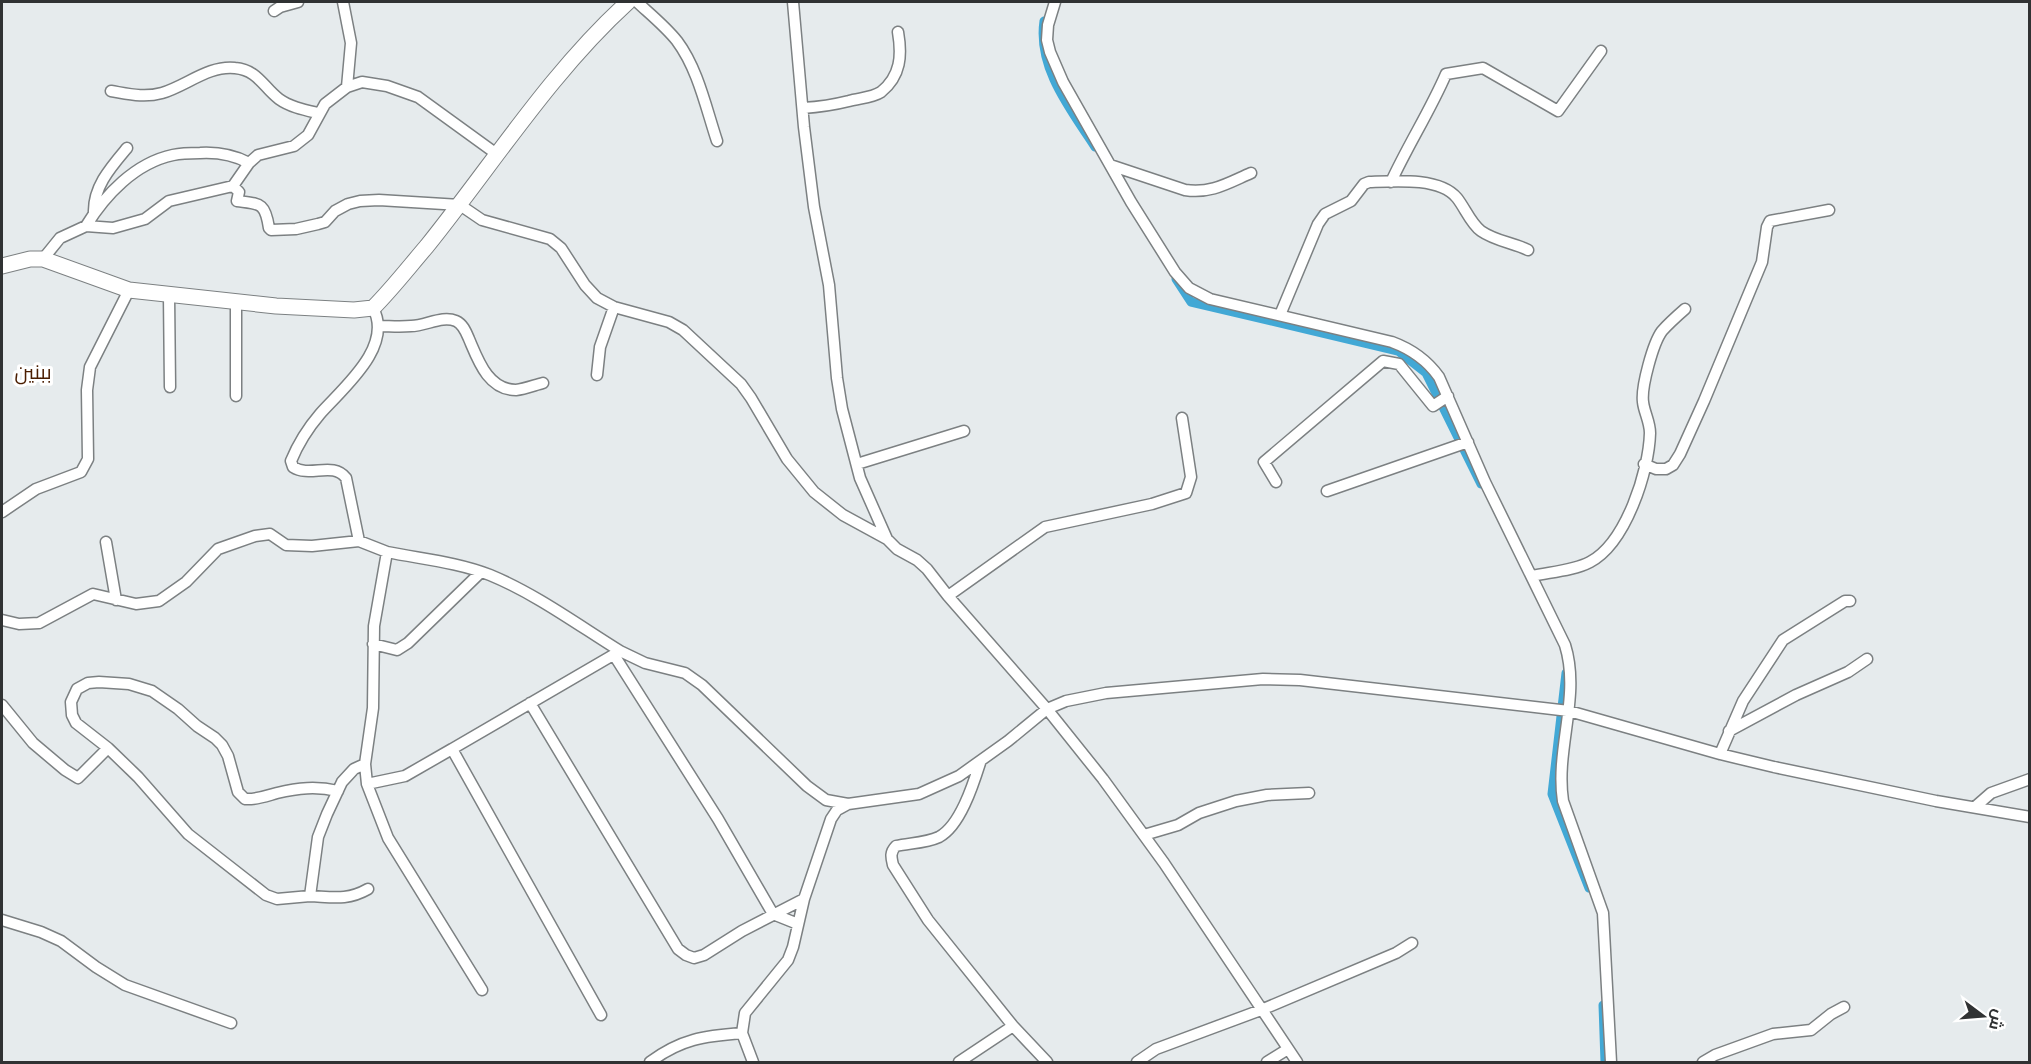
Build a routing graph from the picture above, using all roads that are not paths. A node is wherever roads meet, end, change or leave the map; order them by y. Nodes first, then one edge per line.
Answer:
1 (298, 2) edge
2 (343, 2) edge
3 (628, 2) edge
4 (637, 2) edge
5 (793, 2) edge
6 (1055, 2) edge
7 (274, 11) dead end
8 (898, 32) dead end
9 (1601, 51) dead end
10 (346, 87) junction
11 (111, 91) dead end
12 (803, 108) junction
13 (318, 113) junction
14 (717, 141) dead end
15 (127, 148) dead end
16 (498, 154) junction
17 (249, 163) junction
18 (1110, 165) junction
19 (1251, 173) dead end
20 (1391, 182) junction
21 (233, 186) junction
22 (460, 205) junction
23 (1829, 210) dead end
24 (94, 213) junction
25 (86, 226) junction
26 (1528, 250) dead end
27 (43, 259) junction
28 (2, 266) edge
29 (129, 290) junction
30 (169, 295) junction
31 (236, 300) junction
32 (614, 307) junction
33 (373, 308) junction
34 (1685, 309) dead end
35 (1280, 315) junction
36 (378, 326) junction
37 (597, 375) dead end
38 (543, 383) dead end
39 (170, 387) dead end
40 (236, 396) dead end
41 (1448, 396) junction
42 (1182, 418) dead end
43 (964, 431) dead end
44 (1468, 442) junction
45 (857, 464) junction
46 (1644, 464) junction
47 (1276, 482) dead end
48 (1328, 491) dead end
49 (2, 512) edge
50 (887, 539) junction
51 (359, 541) junction
52 (106, 542) dead end
53 (387, 552) junction
54 (480, 572) junction
55 (1532, 576) junction
56 (948, 596) junction
57 (116, 600) junction
58 (1850, 601) dead end
59 (2, 620) edge
60 (373, 644) junction
61 (617, 653) junction
62 (1867, 659) dead end
63 (530, 703) junction
64 (2, 705) edge
65 (1047, 709) junction
66 (1569, 711) junction
67 (1730, 731) junction
68 (108, 748) junction
69 (452, 748) junction
70 (1720, 754) junction
71 (980, 763) junction
72 (365, 764) junction
73 (2030, 779) edge
74 (367, 784) junction
75 (338, 791) junction
76 (1309, 793) dead end
77 (848, 804) junction
78 (1975, 807) junction
79 (2030, 817) edge
80 (1144, 835) junction
81 (368, 889) dead end
82 (310, 896) junction
83 (804, 899) junction
84 (773, 914) junction
85 (2, 920) edge
86 (798, 924) junction
87 (1412, 943) dead end
88 (482, 990) dead end
89 (1844, 1007) dead end
90 (1261, 1010) junction
91 (601, 1015) dead end
92 (231, 1023) dead end
93 (1013, 1026) junction
94 (742, 1033) junction
95 (1288, 1049) junction
96 (650, 1062) edge
97 (753, 1062) edge
98 (959, 1062) edge
99 (1047, 1062) edge
100 (1137, 1062) edge
101 (1267, 1062) edge
102 (1297, 1062) edge
103 (1611, 1062) edge
104 (1703, 1062) edge

1 - 7 street
2 - 10 street
3 - 16 main road
4 - 14 street
5 - 12 street
6 - 18 street
8 - 12 street
9 - 20 street
10 - 13 street
10 - 16 street
11 - 13 street
12 - 45 street
13 - 17 street
15 - 24 street
16 - 22 main road
17 - 21 street
17 - 24 street
18 - 19 street
18 - 35 street
20 - 26 street
20 - 35 street
21 - 22 street
21 - 25 street
22 - 32 street
22 - 33 main road
23 - 46 street
24 - 25 street
25 - 27 street
27 - 28 main road
27 - 29 main road
29 - 30 main road
29 - 49 street
30 - 31 main road
30 - 39 street
31 - 33 main road
31 - 40 street
32 - 37 street
32 - 50 street
33 - 36 street
34 - 46 street
35 - 41 street
36 - 38 street
36 - 51 street
41 - 44 street
41 - 47 street
42 - 56 street
43 - 45 street
44 - 48 street
44 - 55 street
45 - 50 street
46 - 55 street
50 - 56 street
51 - 53 street
51 - 57 street
52 - 57 street
53 - 54 street
53 - 60 street
54 - 60 street
54 - 61 street
55 - 66 street
56 - 65 street
57 - 59 street
58 - 67 street
60 - 72 street
61 - 63 street
61 - 77 street
61 - 84 street
62 - 67 street
63 - 69 street
63 - 84 street
64 - 68 street
65 - 66 street
65 - 71 street
65 - 80 street
66 - 70 street
66 - 103 street
67 - 70 street
68 - 75 street
68 - 82 street
69 - 74 street
69 - 91 street
70 - 78 street
71 - 77 street
71 - 93 street
72 - 74 street
72 - 75 street
73 - 78 street
74 - 88 street
75 - 82 street
76 - 80 street
77 - 83 street
78 - 79 street
80 - 90 street
81 - 82 street
83 - 84 street
83 - 86 street
84 - 86 street
85 - 92 street
86 - 94 street
87 - 90 street
89 - 104 street
90 - 95 street
90 - 100 street
93 - 98 street
93 - 99 street
94 - 96 street
94 - 97 street
95 - 101 street
95 - 102 street

